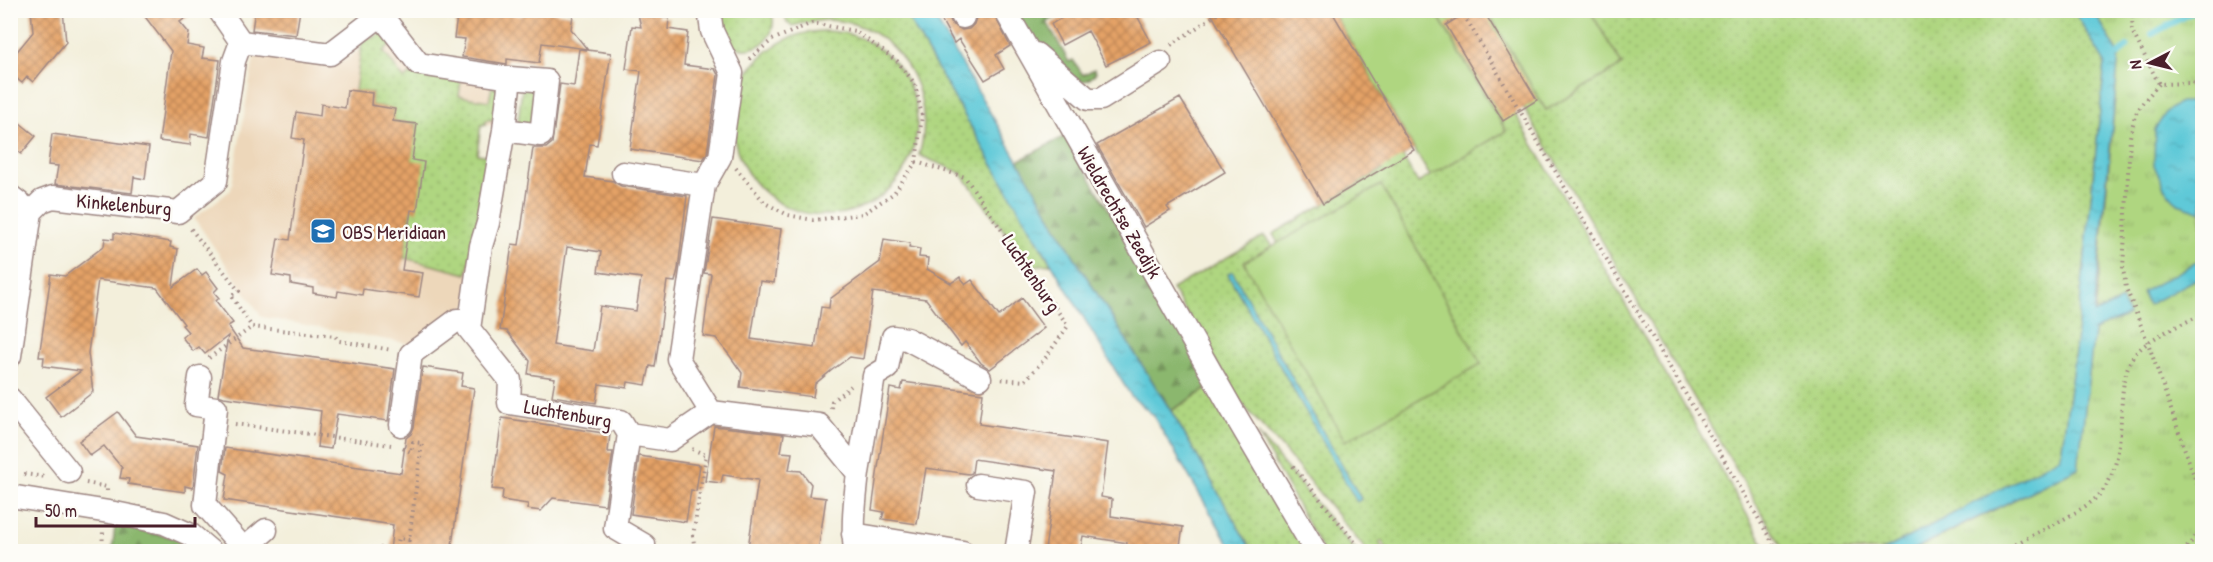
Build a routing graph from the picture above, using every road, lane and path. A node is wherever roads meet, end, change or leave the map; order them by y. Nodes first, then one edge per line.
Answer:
1 (219, 10) edge
2 (709, 10) edge
3 (1005, 10) edge
4 (1223, 10) edge
5 (1461, 10) edge
6 (2133, 10) edge
7 (382, 13) edge
8 (241, 42) junction
9 (1024, 44) junction
10 (1160, 62) joint
11 (732, 74) junction
12 (510, 78) junction
13 (2159, 84) junction
14 (2202, 86) edge
15 (504, 130) junction
16 (720, 157) junction
17 (916, 162) junction
18 (623, 173) dead end
19 (704, 185) junction
20 (10, 196) edge
21 (31, 212) junction
22 (178, 212) junction
23 (2202, 314) edge
24 (470, 320) junction
25 (252, 327) junction
26 (2148, 343) junction
27 (411, 354) junction
28 (11, 355) edge
29 (874, 376) junction
30 (200, 377) joint
31 (980, 378) joint
32 (10, 399) edge
33 (711, 412) junction
34 (214, 422) junction
35 (401, 425) dead end
36 (629, 434) junction
37 (828, 435) junction
38 (669, 440) junction
39 (1291, 464) dead end
40 (69, 472) dead end
41 (858, 473) junction
42 (978, 485) dead end
43 (10, 496) edge
44 (2202, 499) edge
45 (2202, 529) edge
46 (266, 530) dead end
47 (854, 543) edge
48 (243, 550) edge
49 (380, 550) edge
50 (211, 552) edge
51 (347, 552) edge
52 (643, 552) edge
53 (695, 552) edge
54 (963, 552) edge
55 (1016, 552) edge
56 (1316, 552) edge
57 (1363, 552) edge
58 (1778, 552) edge
59 (2000, 552) edge
60 (2183, 552) edge

1 - 8 street
2 - 11 street
3 - 9 street, Wieldrechtse Zeedijk
4 - 10 path
5 - 58 path
6 - 13 path
7 - 8 street
7 - 12 street
8 - 22 street, Kinkelenburg
9 - 10 street
9 - 56 street, Wieldrechtse Zeedijk
11 - 16 street
11 - 17 path
12 - 15 street
12 - 15 street
13 - 14 path
13 - 26 path
15 - 24 street
16 - 17 path
16 - 19 street
17 - 31 path, Luchtenburg
18 - 19 street
19 - 33 street
20 - 21 street
21 - 22 street, Kinkelenburg
21 - 28 street
22 - 25 path
23 - 26 path
24 - 27 street
24 - 36 street, Luchtenburg
25 - 27 path
25 - 30 path
26 - 44 path
26 - 59 path
27 - 35 street
29 - 31 street
29 - 37 path
29 - 41 street
30 - 34 street
32 - 40 street
33 - 37 street
33 - 38 street
34 - 48 street
34 - 49 path
36 - 38 street, Luchtenburg
36 - 52 street
37 - 41 street
38 - 53 path
39 - 57 path
41 - 47 street
42 - 55 street
43 - 50 street
45 - 60 path
46 - 48 street
47 - 54 street
49 - 51 path

